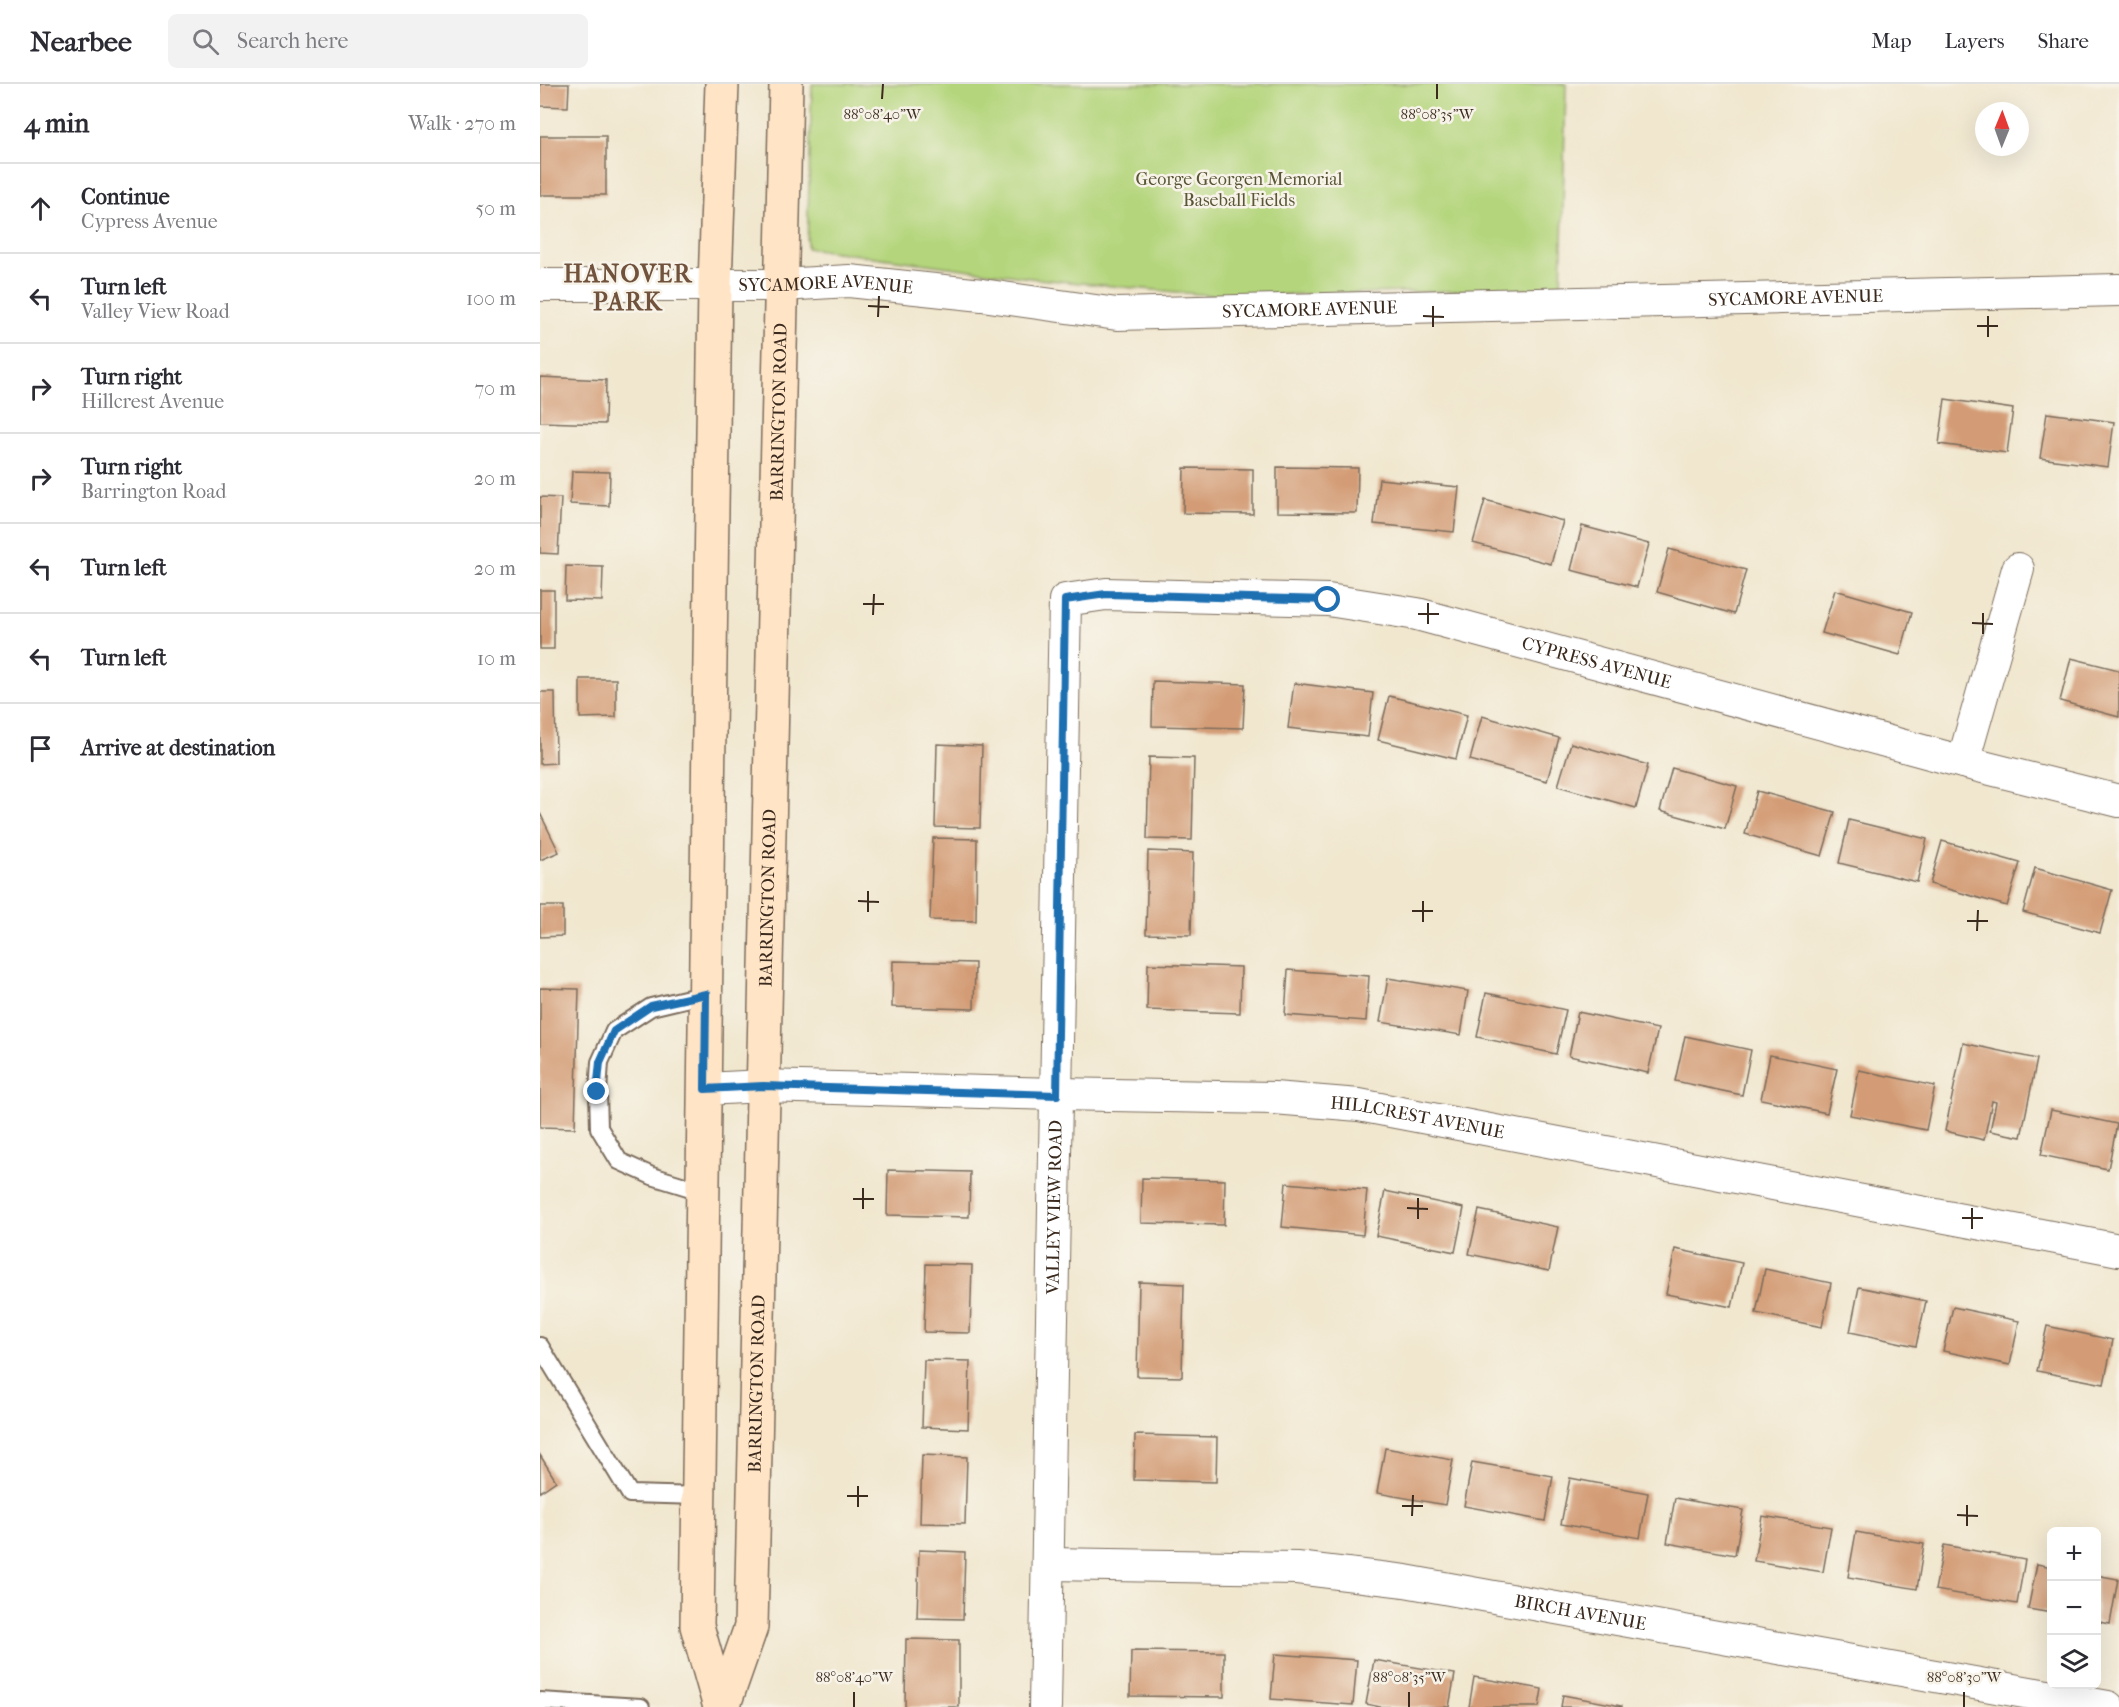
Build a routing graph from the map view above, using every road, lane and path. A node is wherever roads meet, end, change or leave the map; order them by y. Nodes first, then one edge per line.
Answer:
1 (722, 84) edge
2 (786, 84) edge
3 (540, 285) edge
4 (715, 285) junction
5 (782, 285) junction
6 (2119, 290) edge
7 (2018, 569) dead end
8 (1065, 600) joint
9 (1963, 762) junction
10 (2119, 801) edge
11 (706, 994) junction
12 (763, 1086) junction
13 (705, 1089) junction
14 (1057, 1095) junction
15 (704, 1192) junction
16 (2119, 1250) edge
17 (540, 1346) edge
18 (700, 1496) junction
19 (1048, 1564) junction
20 (540, 1701) edge
21 (641, 1707) edge
22 (722, 1707) edge
23 (1045, 1707) edge
24 (2108, 1707) edge

1 - 4 main road, BARRINGTON ROAD
2 - 5 main road, BARRINGTON ROAD
3 - 4 street, SYCAMORE AVENUE
4 - 5 street, SYCAMORE AVENUE
4 - 11 main road, BARRINGTON ROAD
5 - 6 street, SYCAMORE AVENUE
5 - 12 main road, BARRINGTON ROAD
7 - 9 street
8 - 9 street, CYPRESS AVENUE
8 - 14 street, VALLEY VIEW ROAD
9 - 10 street, CYPRESS AVENUE
11 - 13 main road, BARRINGTON ROAD
11 - 15 lane
12 - 13 street, HILLCREST AVENUE
12 - 14 street, HILLCREST AVENUE
12 - 22 main road, BARRINGTON ROAD
13 - 15 main road, BARRINGTON ROAD
14 - 16 street, HILLCREST AVENUE
14 - 19 street, VALLEY VIEW ROAD
15 - 18 main road, BARRINGTON ROAD
17 - 18 lane
18 - 22 main road, BARRINGTON ROAD
19 - 23 street, VALLEY VIEW ROAD
19 - 24 street, BIRCH AVENUE
20 - 21 lane

